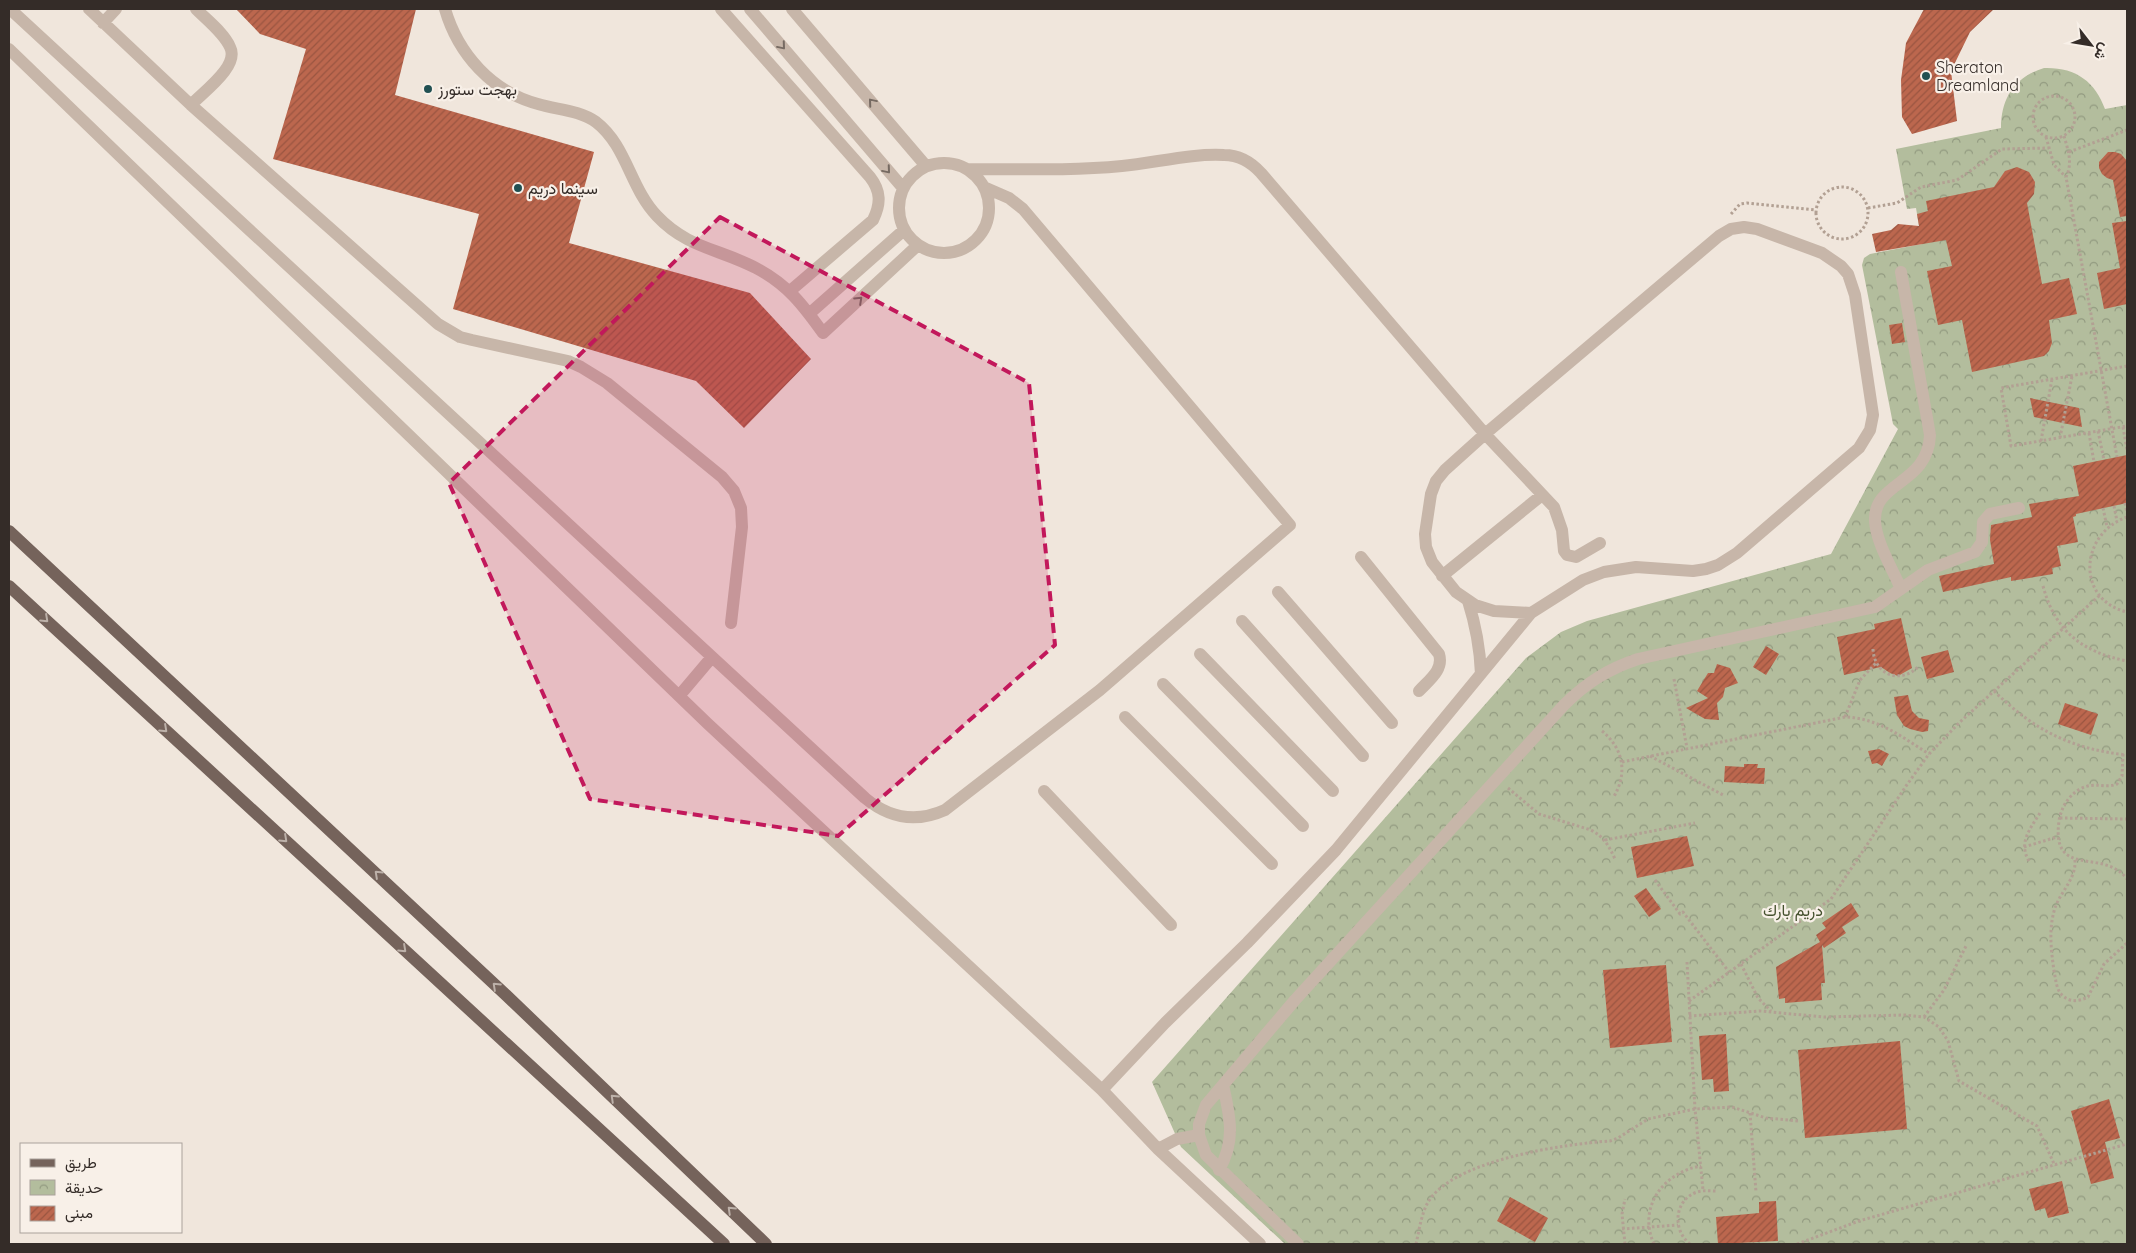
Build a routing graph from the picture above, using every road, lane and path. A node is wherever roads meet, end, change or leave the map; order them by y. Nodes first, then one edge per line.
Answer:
1 (10, 9) edge
2 (88, 9) edge
3 (116, 9) edge
4 (196, 9) edge
5 (445, 9) edge
6 (721, 9) edge
7 (750, 9) edge
8 (792, 9) edge
9 (104, 22) junction
10 (9, 49) edge
11 (190, 105) junction
12 (2127, 130) edge
13 (2064, 136) junction
14 (2046, 137) junction
15 (2049, 148) junction
16 (2069, 152) junction
17 (926, 166) junction
18 (968, 169) junction
19 (2066, 177) junction
20 (903, 188) junction
21 (986, 188) junction
22 (1868, 208) junction
23 (1816, 210) junction
24 (1731, 229) junction
25 (904, 230) junction
26 (918, 245) junction
27 (1900, 272) dead end
28 (790, 291) junction
29 (809, 314) junction
30 (2127, 367) edge
31 (2101, 371) junction
32 (2072, 376) junction
33 (2052, 379) junction
34 (2125, 427) edge
35 (2112, 429) junction
36 (2098, 431) junction
37 (2089, 433) junction
38 (1485, 434) junction
39 (2060, 438) junction
40 (2041, 441) junction
41 (2127, 450) edge
42 (2117, 457) dead end
43 (2104, 460) dead end
44 (2094, 462) dead end
45 (1542, 495) junction
46 (2125, 503) dead end
47 (2114, 506) dead end
48 (2019, 508) dead end
49 (2103, 508) dead end
50 (2127, 515) edge
51 (2117, 520) junction
52 (2107, 527) junction
53 (9, 531) edge
54 (1600, 543) dead end
55 (1361, 558) dead end
56 (1442, 576) junction
57 (9, 586) edge
58 (2043, 586) dead end
59 (1901, 590) junction
60 (1278, 592) dead end
61 (2100, 596) junction
62 (1468, 601) junction
63 (2127, 612) edge
64 (1531, 613) junction
65 (1242, 621) dead end
66 (731, 623) dead end
67 (2064, 630) junction
68 (1873, 648) dead end
69 (1200, 654) dead end
70 (712, 657) junction
71 (2127, 661) edge
72 (1876, 663) junction
73 (1919, 666) dead end
74 (1481, 674) junction
75 (1674, 680) dead end
76 (1163, 684) dead end
77 (1418, 691) dead end
78 (1994, 691) junction
79 (679, 696) junction
80 (1125, 717) dead end
81 (1845, 717) junction
82 (1392, 722) dead end
83 (1602, 731) dead end
84 (1687, 748) junction
85 (1929, 754) junction
86 (2125, 755) edge
87 (1363, 756) dead end
88 (1650, 756) junction
89 (1622, 762) junction
90 (1498, 779) junction
91 (1044, 791) dead end
92 (1333, 792) dead end
93 (1725, 796) dead end
94 (1613, 798) dead end
95 (2040, 813) dead end
96 (2060, 818) junction
97 (2127, 819) edge
98 (1695, 823) dead end
99 (1303, 826) dead end
100 (2058, 837) junction
101 (1605, 840) junction
102 (2024, 848) junction
103 (1615, 859) dead end
104 (2073, 859) junction
105 (2028, 861) dead end
106 (1272, 864) dead end
107 (2127, 879) edge
108 (1655, 880) dead end
109 (1171, 925) dead end
110 (2127, 943) edge
111 (1966, 944) dead end
112 (1687, 962) dead end
113 (1741, 964) junction
114 (1729, 972) junction
115 (1689, 1001) junction
116 (1772, 1012) junction
117 (1690, 1016) junction
118 (1924, 1017) junction
119 (1223, 1085) junction
120 (1102, 1090) junction
121 (1695, 1109) junction
122 (1750, 1113) junction
123 (1799, 1120) dead end
124 (1199, 1135) junction
125 (2127, 1144) edge
126 (1158, 1149) junction
127 (1701, 1166) junction
128 (2055, 1166) junction
129 (1219, 1170) junction
130 (1703, 1190) junction
131 (1717, 1191) dead end
132 (1756, 1192) dead end
133 (1625, 1199) dead end
134 (1678, 1224) junction
135 (1649, 1227) junction
136 (1622, 1229) junction
137 (724, 1244) edge
138 (766, 1244) edge
139 (1260, 1244) edge
140 (1298, 1244) edge
141 (1416, 1244) edge
142 (1625, 1244) edge
143 (1654, 1244) edge
144 (1690, 1244) edge
145 (1797, 1244) edge

1 - 70 lane
2 - 9 lane
3 - 9 lane
4 - 11 lane
5 - 28 lane
6 - 28 lane
7 -> 20 lane
17 -> 8 lane
9 - 11 lane
10 - 79 lane
11 - 66 lane
12 - 16 path
13 - 14 path
13 - 14 path
13 - 16 path
14 - 15 path
15 - 19 path
15 - 22 path
16 - 19 path
17 - 18 lane
17 - 20 lane
18 - 21 lane
18 - 38 lane
19 - 31 path
20 - 25 lane
21 - 26 lane
21 - 70 lane
22 - 23 path
22 - 23 path
23 - 24 path
24 - 38 lane
24 - 64 lane
25 - 26 lane
25 - 29 lane
29 -> 26 lane
27 - 59 lane
28 - 29 lane
30 - 31 path
31 - 32 path
31 - 35 path
32 - 33 path
32 - 39 path
33 - 40 path
33 - 40 path
34 - 35 path
34 - 41 path
35 - 36 path
35 - 42 path
36 - 37 path
36 - 43 path
37 - 39 path
37 - 44 path
38 - 45 lane
38 - 56 lane
39 - 40 path
45 - 54 lane
45 - 56 lane
46 - 50 path
47 - 51 path
48 - 59 lane
49 - 52 path
50 - 51 path
51 - 52 path
52 - 61 path
138 -> 53 main road
55 - 77 lane
56 - 62 lane
57 -> 137 main road
58 - 67 path
59 - 90 lane
60 - 82 lane
61 - 63 path
61 - 67 path
62 - 64 lane
62 - 74 lane
64 - 74 lane
65 - 87 lane
67 - 71 path
67 - 78 path
68 - 72 path
69 - 92 lane
70 - 79 lane
72 - 73 path
72 - 81 path
74 - 120 lane
75 - 84 path
76 - 99 lane
78 - 85 path
78 - 86 path
79 - 120 lane
80 - 106 lane
81 - 84 path
81 - 85 path
83 - 89 path
84 - 88 path
85 - 113 path
86 - 96 path
88 - 89 path
88 - 93 path
89 - 94 path
90 - 101 path
90 - 119 lane
91 - 109 lane
95 - 102 path
96 - 97 path
96 - 100 path
98 - 101 path
100 - 102 path
100 - 104 path
101 - 103 path
102 - 105 path
104 - 107 path
104 - 110 path
108 - 114 path
111 - 118 path
112 - 115 path
113 - 114 path
113 - 116 path
114 - 115 path
115 - 117 path
116 - 117 path
116 - 118 path
117 - 121 path
118 - 128 path
119 - 124 lane
119 - 129 lane
120 - 126 lane
121 - 122 path
121 - 127 path
121 - 141 path
122 - 123 path
122 - 132 path
124 - 126 lane
124 - 129 lane
125 - 128 path
126 - 139 lane
127 - 130 path
127 - 135 path
128 - 145 path
129 - 140 lane
130 - 131 path
130 - 134 path
133 - 136 path
134 - 135 path
134 - 144 path
135 - 136 path
135 - 143 path
136 - 142 path

